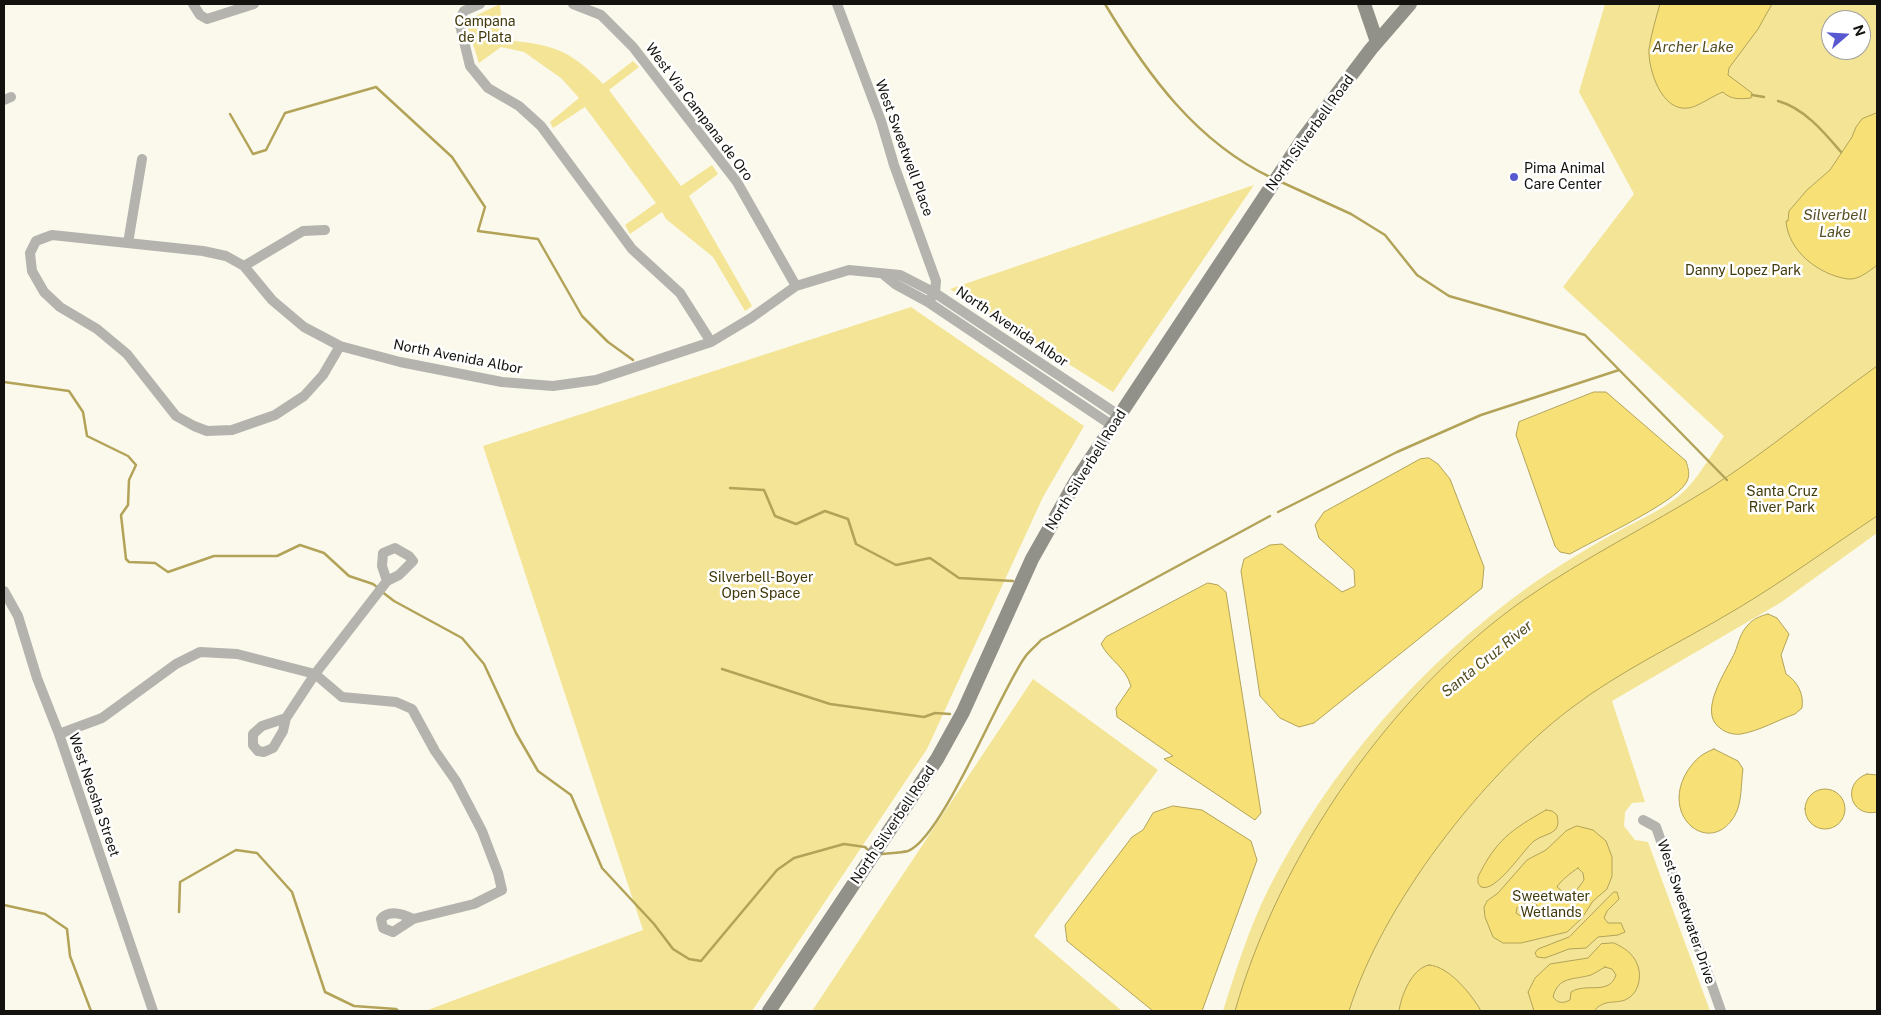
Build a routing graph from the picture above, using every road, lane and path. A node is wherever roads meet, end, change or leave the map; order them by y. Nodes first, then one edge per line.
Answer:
1 (193, 4) edge
2 (254, 4) edge
3 (480, 4) edge
4 (573, 4) edge
5 (837, 4) edge
6 (1364, 4) edge
7 (1410, 4) edge
8 (1377, 42) junction
9 (142, 160) dead end
10 (325, 230) dead end
11 (128, 243) junction
12 (244, 266) junction
13 (796, 286) junction
14 (932, 297) junction
15 (981, 323) junction
16 (974, 333) junction
17 (711, 342) junction
18 (340, 346) junction
19 (1117, 421) junction
20 (387, 581) dead end
21 (4, 591) edge
22 (315, 674) junction
23 (286, 718) dead end
24 (59, 734) junction
25 (1643, 820) dead end
26 (413, 919) dead end
27 (153, 1011) edge
28 (769, 1011) edge
29 (1721, 1011) edge

1 - 2 street
3 - 17 street
4 - 13 street, West Via Campana de Oro
5 - 14 street, West Sweetwell Place
6 - 8 main road
7 - 8 main road, North Silverbell Road
8 - 19 main road, North Silverbell Road
9 - 11 street
10 - 12 street
11 - 12 street
11 - 18 street
12 - 18 street, North Avenida Albor
13 - 14 street, North Avenida Albor
13 - 17 street, North Avenida Albor
14 - 15 street, North Avenida Albor
14 - 16 street, North Avenida Albor
15 - 16 street
15 - 19 street, North Avenida Albor
16 - 19 street, North Avenida Albor
17 - 18 street, North Avenida Albor
19 - 28 main road, North Silverbell Road
20 - 22 street
21 - 24 street, West Neosha Street
22 - 23 street
22 - 24 street
22 - 26 street
24 - 27 street, West Neosha Street
25 - 29 street, West Sweetwater Drive

